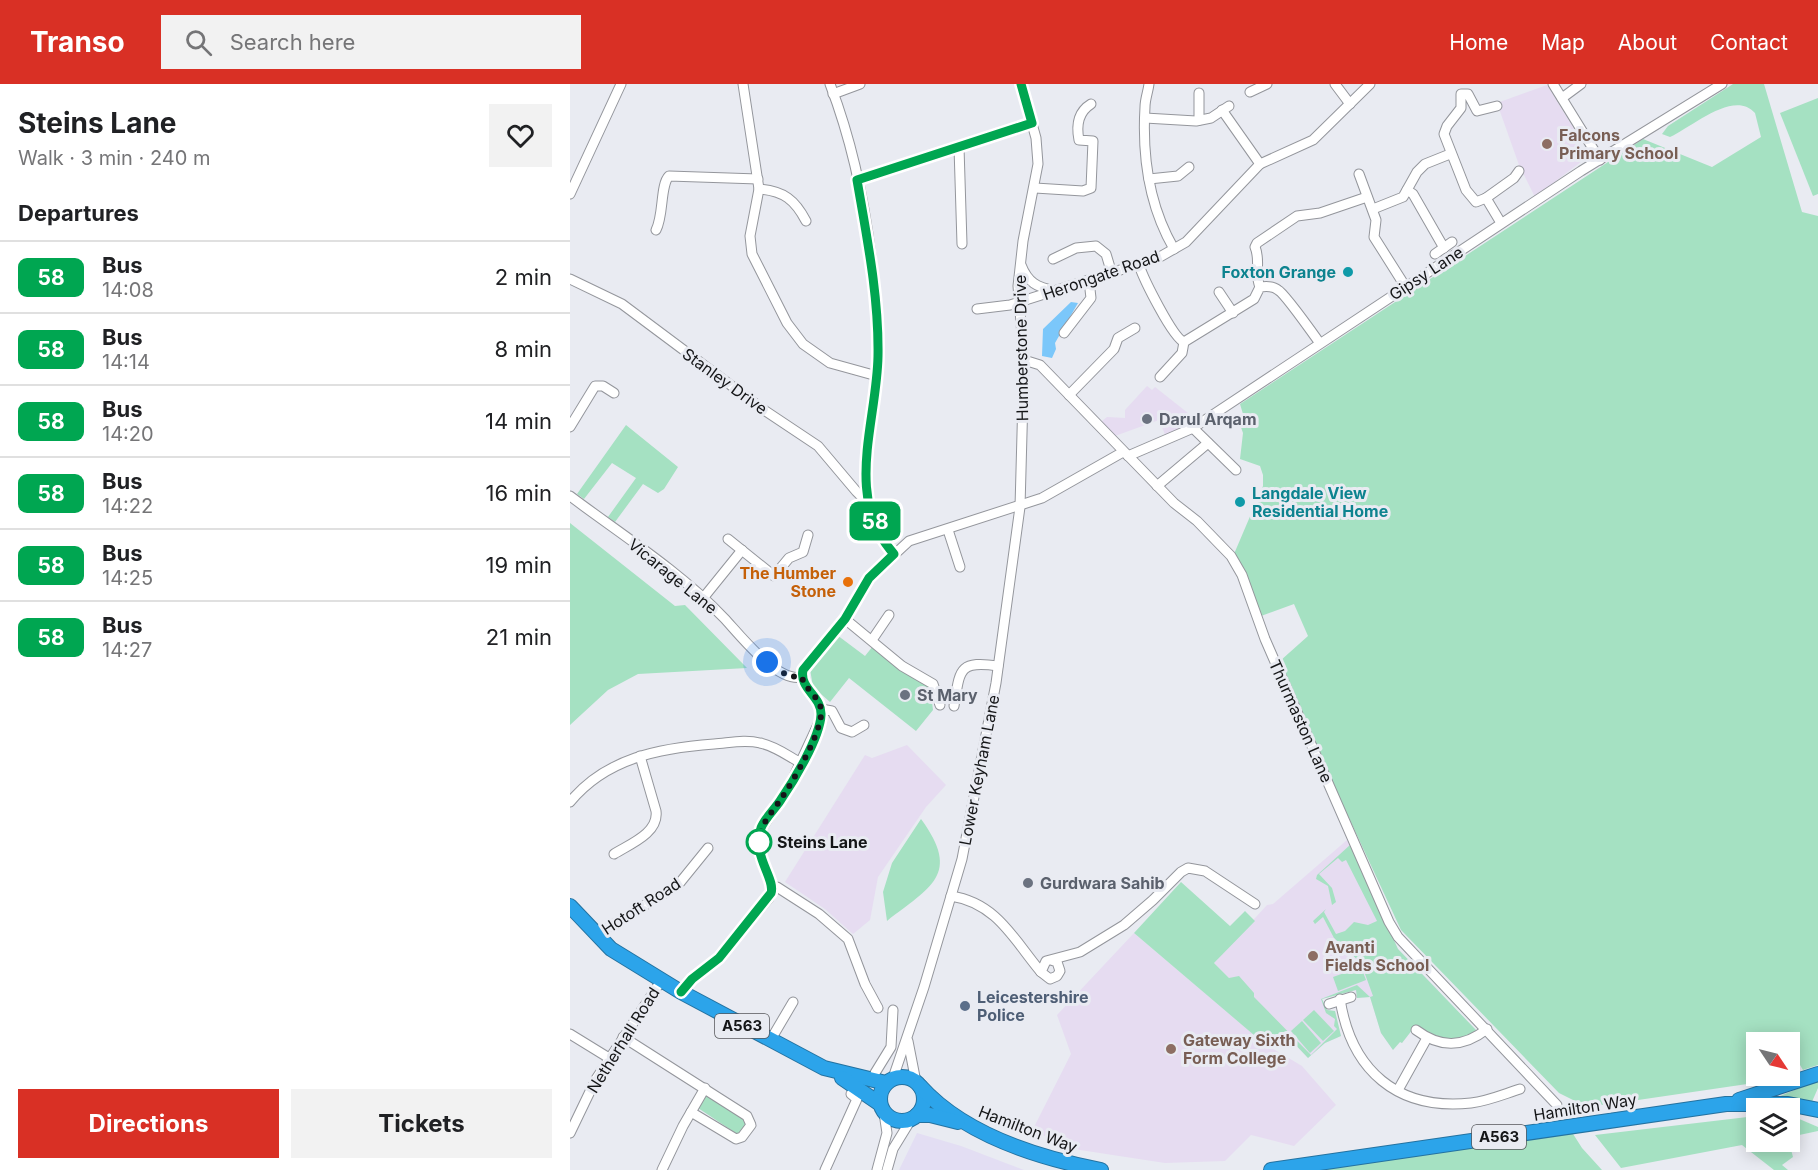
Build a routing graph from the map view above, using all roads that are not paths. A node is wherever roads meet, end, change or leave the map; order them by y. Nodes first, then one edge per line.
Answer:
1 (621, 84) edge
2 (743, 84) edge
3 (830, 84) edge
4 (860, 84) edge
5 (1021, 84) edge
6 (1149, 84) edge
7 (1267, 84) edge
8 (1335, 84) edge
9 (1370, 84) edge
10 (1553, 84) edge
11 (1581, 84) edge
12 (1722, 84) edge
13 (1254, 89) edge
14 (1199, 93) dead end
15 (833, 94) junction
16 (1562, 98) junction
17 (1091, 104) dead end
18 (1350, 104) junction
19 (1497, 106) dead end
20 (1145, 118) junction
21 (1199, 120) junction
22 (1032, 123) junction
23 (959, 147) junction
24 (1450, 154) junction
25 (1600, 160) junction
26 (1260, 164) junction
27 (1190, 167) dead end
28 (1359, 174) dead end
29 (758, 178) junction
30 (1518, 178) dead end
31 (1149, 179) junction
32 (857, 180) junction
33 (1035, 188) junction
34 (759, 189) junction
35 (1407, 190) junction
36 (570, 194) edge
37 (1367, 197) junction
38 (1486, 198) junction
39 (1373, 209) junction
40 (806, 221) dead end
41 (1501, 223) junction
42 (656, 229) dead end
43 (962, 244) dead end
44 (1174, 249) junction
45 (1435, 254) dead end
46 (1053, 259) dead end
47 (1020, 263) junction
48 (1139, 266) junction
49 (1112, 274) junction
50 (570, 279) edge
51 (1089, 281) junction
52 (1405, 286) junction
53 (1260, 287) junction
54 (1056, 291) junction
55 (1220, 292) dead end
56 (1019, 302) junction
57 (977, 309) dead end
58 (1233, 313) junction
59 (1135, 328) dead end
60 (1064, 333) dead end
61 (1184, 342) junction
62 (1319, 342) junction
63 (1024, 360) junction
64 (596, 375) dead end
65 (877, 376) junction
66 (1160, 377) dead end
67 (597, 385) junction
68 (614, 393) dead end
69 (1069, 395) junction
70 (570, 427) edge
71 (1193, 428) junction
72 (1208, 443) junction
73 (1125, 454) junction
74 (1236, 470) dead end
75 (1157, 486) junction
76 (570, 496) edge
77 (867, 497) junction
78 (1020, 507) junction
79 (948, 530) junction
80 (808, 535) dead end
81 (728, 539) dead end
82 (742, 550) junction
83 (894, 554) junction
84 (960, 567) dead end
85 (704, 597) junction
86 (889, 615) dead end
87 (845, 619) junction
88 (872, 640) junction
89 (998, 666) junction
90 (802, 677) junction
91 (940, 705) dead end
92 (954, 706) dead end
93 (821, 710) junction
94 (864, 725) dead end
95 (640, 756) junction
96 (801, 763) junction
97 (570, 802) edge
98 (708, 848) dead end
99 (614, 854) dead end
100 (773, 888) junction
101 (1254, 889) dead end
102 (951, 896) junction
103 (570, 906) edge
104 (596, 935) junction
105 (1025, 949) junction
106 (1080, 952) junction
107 (1050, 960) junction
108 (1041, 972) junction
109 (1059, 974) junction
110 (660, 981) junction
111 (681, 992) junction
112 (1351, 997) dead end
113 (1340, 999) junction
114 (878, 1001) dead end
115 (793, 1002) dead end
116 (1329, 1004) dead end
117 (893, 1010) dead end
118 (894, 1023) junction
119 (910, 1026) junction
120 (1487, 1029) junction
121 (1416, 1030) dead end
122 (570, 1034) edge
123 (623, 1037) junction
124 (1427, 1038) junction
125 (907, 1039) junction
126 (770, 1041) junction
127 (609, 1058) junction
128 (824, 1068) junction
129 (875, 1073) dead end
130 (1818, 1074) edge
131 (890, 1080) junction
132 (918, 1084) junction
133 (705, 1088) junction
134 (1520, 1089) dead end
135 (1398, 1090) junction
136 (851, 1094) dead end
137 (1726, 1104) junction
138 (1557, 1105) dead end
139 (882, 1108) junction
140 (1818, 1110) edge
141 (691, 1112) junction
142 (914, 1117) junction
143 (970, 1125) junction
144 (570, 1133) edge
145 (663, 1170) edge
146 (825, 1170) edge
147 (877, 1170) edge
148 (887, 1170) edge
149 (1101, 1170) edge
150 (1271, 1170) edge

1 - 36 street
2 - 29 street
3 - 15 street
4 - 15 street
5 - 22 street, Humberstone Drive
6 - 20 street
7 - 13 street
8 - 18 street
9 - 18 street, Herongate Road
10 - 16 street
11 - 16 street
12 - 25 street, Gipsy Lane
14 - 21 street
15 - 32 street
16 - 25 street
17 - 33 street
18 - 26 street, Herongate Road
19 - 24 street
20 - 21 street
20 - 31 street
21 - 26 street
22 - 23 street
22 - 33 street, Humberstone Drive
23 - 32 street
23 - 43 street
24 - 35 street
24 - 38 street
25 - 41 street, Gipsy Lane
26 - 44 street, Herongate Road
27 - 31 street
28 - 37 street
29 - 34 street
29 - 42 street
30 - 38 street
31 - 44 street
32 - 65 street
33 - 47 street, Humberstone Drive
34 - 40 street
34 - 65 street
35 - 39 street
35 - 45 street
37 - 39 street
37 - 53 street
38 - 41 street
39 - 52 street
41 - 52 street, Gipsy Lane
44 - 48 street, Herongate Road
46 - 49 street
47 - 54 street
47 - 56 street, Humberstone Drive
48 - 49 street, Herongate Road
48 - 61 street
49 - 51 street, Herongate Road
50 - 77 street, Stanley Drive
51 - 54 street, Herongate Road
51 - 60 street
52 - 62 street, Gipsy Lane
53 - 58 street
53 - 62 street
54 - 56 street, Herongate Road
55 - 58 street
56 - 57 street, Herongate Road
56 - 63 street, Humberstone Drive
58 - 61 street
59 - 69 street
61 - 66 street
62 - 71 street, Gipsy Lane
63 - 69 street, Thurmaston Lane
63 - 78 street, Humberstone Drive
64 - 67 street
65 - 77 street
67 - 68 street
67 - 70 street
69 - 73 street, Thurmaston Lane
71 - 72 street
71 - 73 street, Gipsy Lane
72 - 74 street
72 - 75 street
73 - 75 street, Thurmaston Lane
73 - 78 street, Gipsy Lane
75 - 120 street, Thurmaston Lane
76 - 85 street, Vicarage Lane
77 - 83 street
78 - 79 street, Gipsy Lane
78 - 89 street, Lower Keyham Lane
79 - 83 street, Gipsy Lane
79 - 84 street
80 - 82 street
81 - 82 street
82 - 85 street
83 - 87 street, Gipsy Lane
85 - 90 street, Vicarage Lane
86 - 88 street
87 - 88 street
87 - 90 street, Gipsy Lane
88 - 91 street
89 - 92 street
89 - 102 street, Lower Keyham Lane
90 - 93 street
93 - 94 street
93 - 96 street
95 - 96 street
95 - 97 street
95 - 99 street
96 - 100 street
98 - 104 street, Hotoft Road
100 - 111 street
100 - 114 street
101 - 106 street
102 - 105 street
102 - 119 street, Lower Keyham Lane
103 - 104 highway, A563
104 - 110 highway, A563
105 - 107 street
105 - 108 street
106 - 107 street
106 - 109 street
107 - 108 street
107 - 109 street
108 - 109 street
110 - 111 highway, A563
110 - 123 street, Netherhall Road
111 - 126 highway, A563
112 - 113 street
113 - 116 street
113 - 135 street
115 - 126 street
117 - 118 street
118 - 119 street
118 - 129 street
119 - 125 street, Lower Keyham Lane
120 - 124 street
120 - 138 street, Thurmaston Lane
121 - 124 street
122 - 127 street
123 - 127 street, Netherhall Road
123 - 133 street
124 - 135 street
125 - 131 street, Lower Keyham Lane
125 - 132 street, Lower Keyham Lane
126 - 128 highway, A563
127 - 144 street, Netherhall Road
128 - 131 highway, A563
128 - 139 highway
130 - 137 highway, Hamilton Way / A563
131 - 132 highway
131 - 139 highway
132 - 142 highway
132 - 143 highway, Hamilton Way
133 - 141 street
133 - 141 street
134 - 135 street
136 - 146 street
137 - 140 highway, Hamilton Way / A563
137 - 150 highway, Hamilton Way / A563
139 - 142 highway
139 - 147 street
141 - 145 street
142 - 143 highway
142 - 148 street
143 - 149 highway, Hamilton Way

